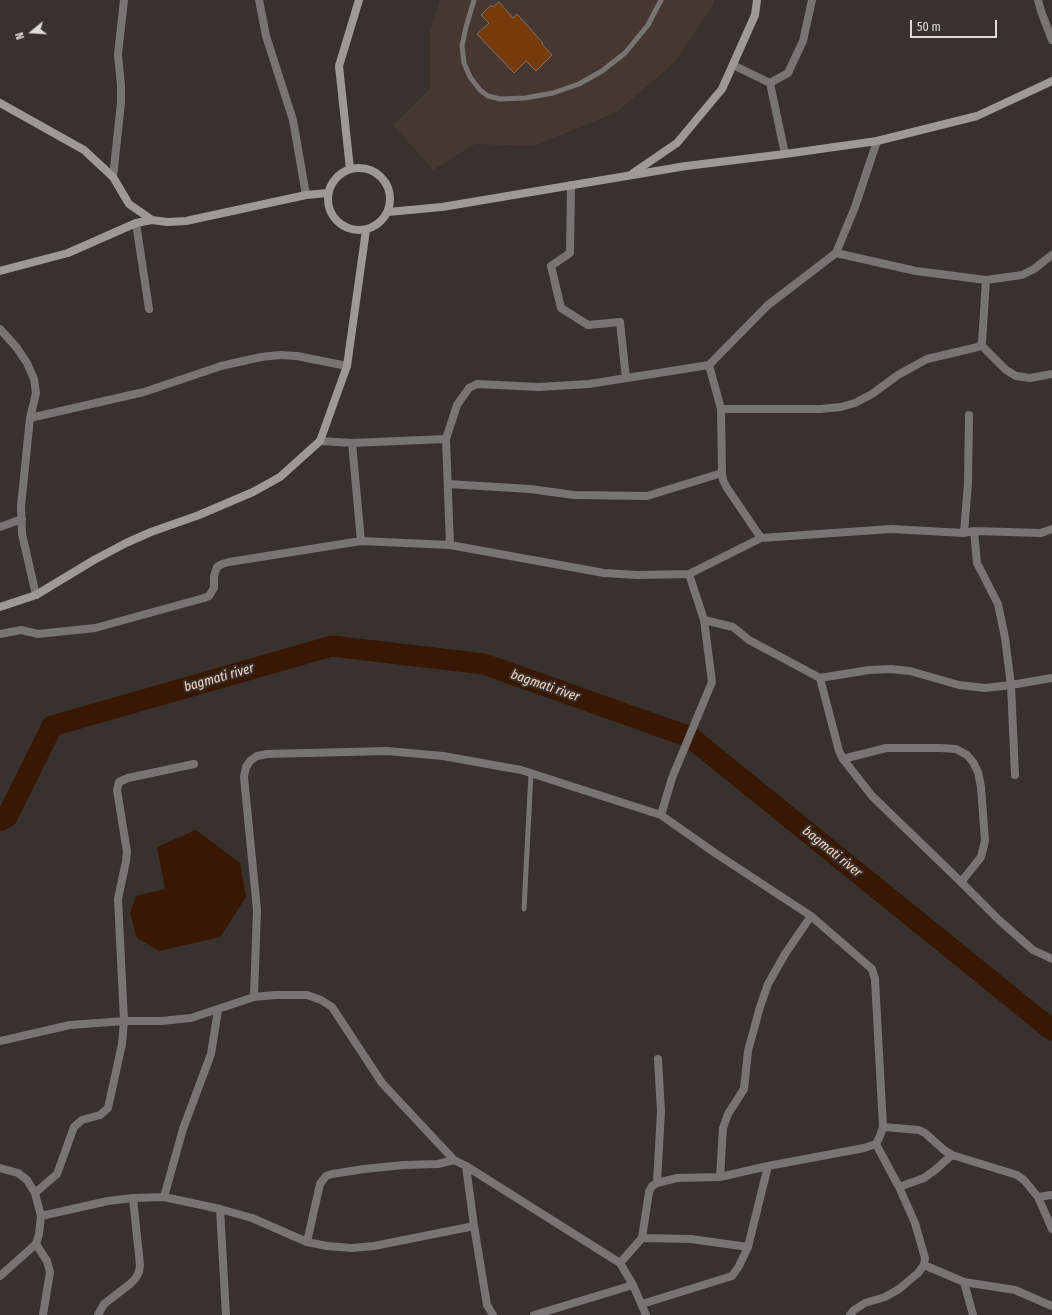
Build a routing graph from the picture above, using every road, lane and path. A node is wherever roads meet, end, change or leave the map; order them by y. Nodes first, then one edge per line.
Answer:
1 (124, 0) edge
2 (259, 0) edge
3 (359, 0) edge
4 (474, 0) edge
5 (661, 0) edge
6 (757, 0) edge
7 (812, 0) edge
8 (1038, 0) edge
9 (1052, 40) edge
10 (733, 65) junction
11 (1052, 81) edge
12 (770, 83) junction
13 (0, 103) edge
14 (877, 140) junction
15 (786, 154) junction
16 (350, 169) junction
17 (631, 174) junction
18 (113, 177) junction
19 (570, 185) junction
20 (328, 193) junction
21 (306, 195) junction
22 (388, 212) junction
23 (152, 220) junction
24 (136, 223) junction
25 (366, 230) junction
26 (836, 252) junction
27 (1052, 255) edge
28 (0, 271) edge
29 (986, 280) junction
30 (149, 309) dead end
31 (0, 329) edge
32 (981, 345) junction
33 (709, 365) junction
34 (347, 366) junction
35 (1052, 374) edge
36 (626, 378) junction
37 (721, 409) junction
38 (969, 414) dead end
39 (30, 418) junction
40 (446, 439) junction
41 (320, 441) junction
42 (352, 443) junction
43 (722, 473) junction
44 (448, 484) junction
45 (22, 519) junction
46 (0, 527) edge
47 (1052, 529) edge
48 (974, 531) junction
49 (964, 533) junction
50 (761, 538) junction
51 (361, 541) junction
52 (450, 545) junction
53 (689, 574) junction
54 (36, 595) junction
55 (0, 607) edge
56 (704, 620) junction
57 (0, 634) edge
58 (820, 678) junction
59 (1052, 678) edge
60 (1011, 685) junction
61 (843, 759) junction
62 (194, 764) dead end
63 (531, 773) junction
64 (1015, 775) dead end
65 (661, 815) junction
66 (961, 882) junction
67 (524, 909) dead end
68 (811, 916) junction
69 (1052, 959) edge
70 (254, 997) junction
71 (218, 1010) junction
72 (124, 1021) junction
73 (0, 1040) edge
74 (658, 1059) dead end
75 (883, 1127) junction
76 (876, 1144) junction
77 (952, 1155) junction
78 (454, 1160) junction
79 (466, 1166) junction
80 (768, 1166) junction
81 (0, 1168) edge
82 (720, 1177) junction
83 (657, 1183) junction
84 (899, 1187) junction
85 (35, 1193) junction
86 (1052, 1195) edge
87 (164, 1197) junction
88 (1038, 1197) junction
89 (133, 1198) junction
90 (220, 1209) junction
91 (41, 1216) junction
92 (474, 1226) junction
93 (1052, 1229) edge
94 (642, 1238) junction
95 (308, 1242) junction
96 (36, 1244) junction
97 (748, 1247) junction
98 (620, 1263) junction
99 (924, 1265) junction
100 (0, 1276) edge
101 (964, 1282) junction
102 (633, 1285) junction
103 (642, 1304) junction
104 (1052, 1306) edge
105 (43, 1315) edge
106 (98, 1315) edge
107 (226, 1315) edge
108 (493, 1315) edge
109 (534, 1315) edge
110 (646, 1315) edge
111 (850, 1315) edge
112 (973, 1315) edge

1 - 18 street
2 - 21 street
3 - 16 street
4 - 5 lane
6 - 10 street
7 - 12 street
8 - 9 street
10 - 12 street
10 - 17 street
11 - 14 street
12 - 15 street
13 - 18 street
14 - 15 street
14 - 26 street
15 - 17 street
16 - 20 street
16 - 22 street
17 - 19 street
18 - 23 street
19 - 22 street
19 - 36 street
20 - 21 street
20 - 25 street
21 - 23 street
22 - 25 street
23 - 24 street
24 - 28 street
24 - 30 street
25 - 34 street
26 - 29 street
26 - 33 street
27 - 29 street
29 - 32 street
31 - 39 street
32 - 35 street
32 - 37 street
33 - 36 street
33 - 37 street
34 - 39 street
34 - 41 street
36 - 40 street
37 - 43 street
38 - 49 street
39 - 45 street
40 - 42 street
40 - 44 street
41 - 42 street
41 - 54 street
42 - 51 street
43 - 44 street
43 - 50 street
44 - 52 street
45 - 46 street
45 - 54 street
47 - 48 street
48 - 49 street
48 - 60 street
49 - 50 street
50 - 53 street
51 - 52 street
51 - 57 street
52 - 53 street
53 - 56 street
54 - 55 street
56 - 58 street
56 - 65 street
58 - 60 street
58 - 61 street
59 - 60 street
60 - 64 street
61 - 66 street
61 - 66 street
62 - 72 street
63 - 65 street
63 - 67 lane
63 - 70 street
65 - 68 street
66 - 69 street
68 - 75 street
68 - 82 street
70 - 71 street
70 - 78 street
71 - 72 street
71 - 87 street
72 - 73 street
72 - 85 street
74 - 83 street
75 - 76 street
75 - 77 street
76 - 80 street
76 - 84 street
77 - 84 street
77 - 88 street
78 - 79 street
78 - 95 street
79 - 92 street
79 - 98 street
80 - 82 street
80 - 97 street
81 - 85 street
82 - 83 street
83 - 94 street
84 - 99 street
85 - 91 street
86 - 88 street
87 - 89 street
87 - 90 street
88 - 93 street
89 - 91 street
89 - 106 street
90 - 95 street
90 - 107 street
91 - 96 street
92 - 95 street
92 - 108 street
94 - 97 street
94 - 98 street
96 - 100 street
96 - 105 street
97 - 103 street
98 - 102 street
99 - 101 street
99 - 111 street
101 - 104 street
101 - 112 street
102 - 103 street
102 - 109 street
103 - 110 street

